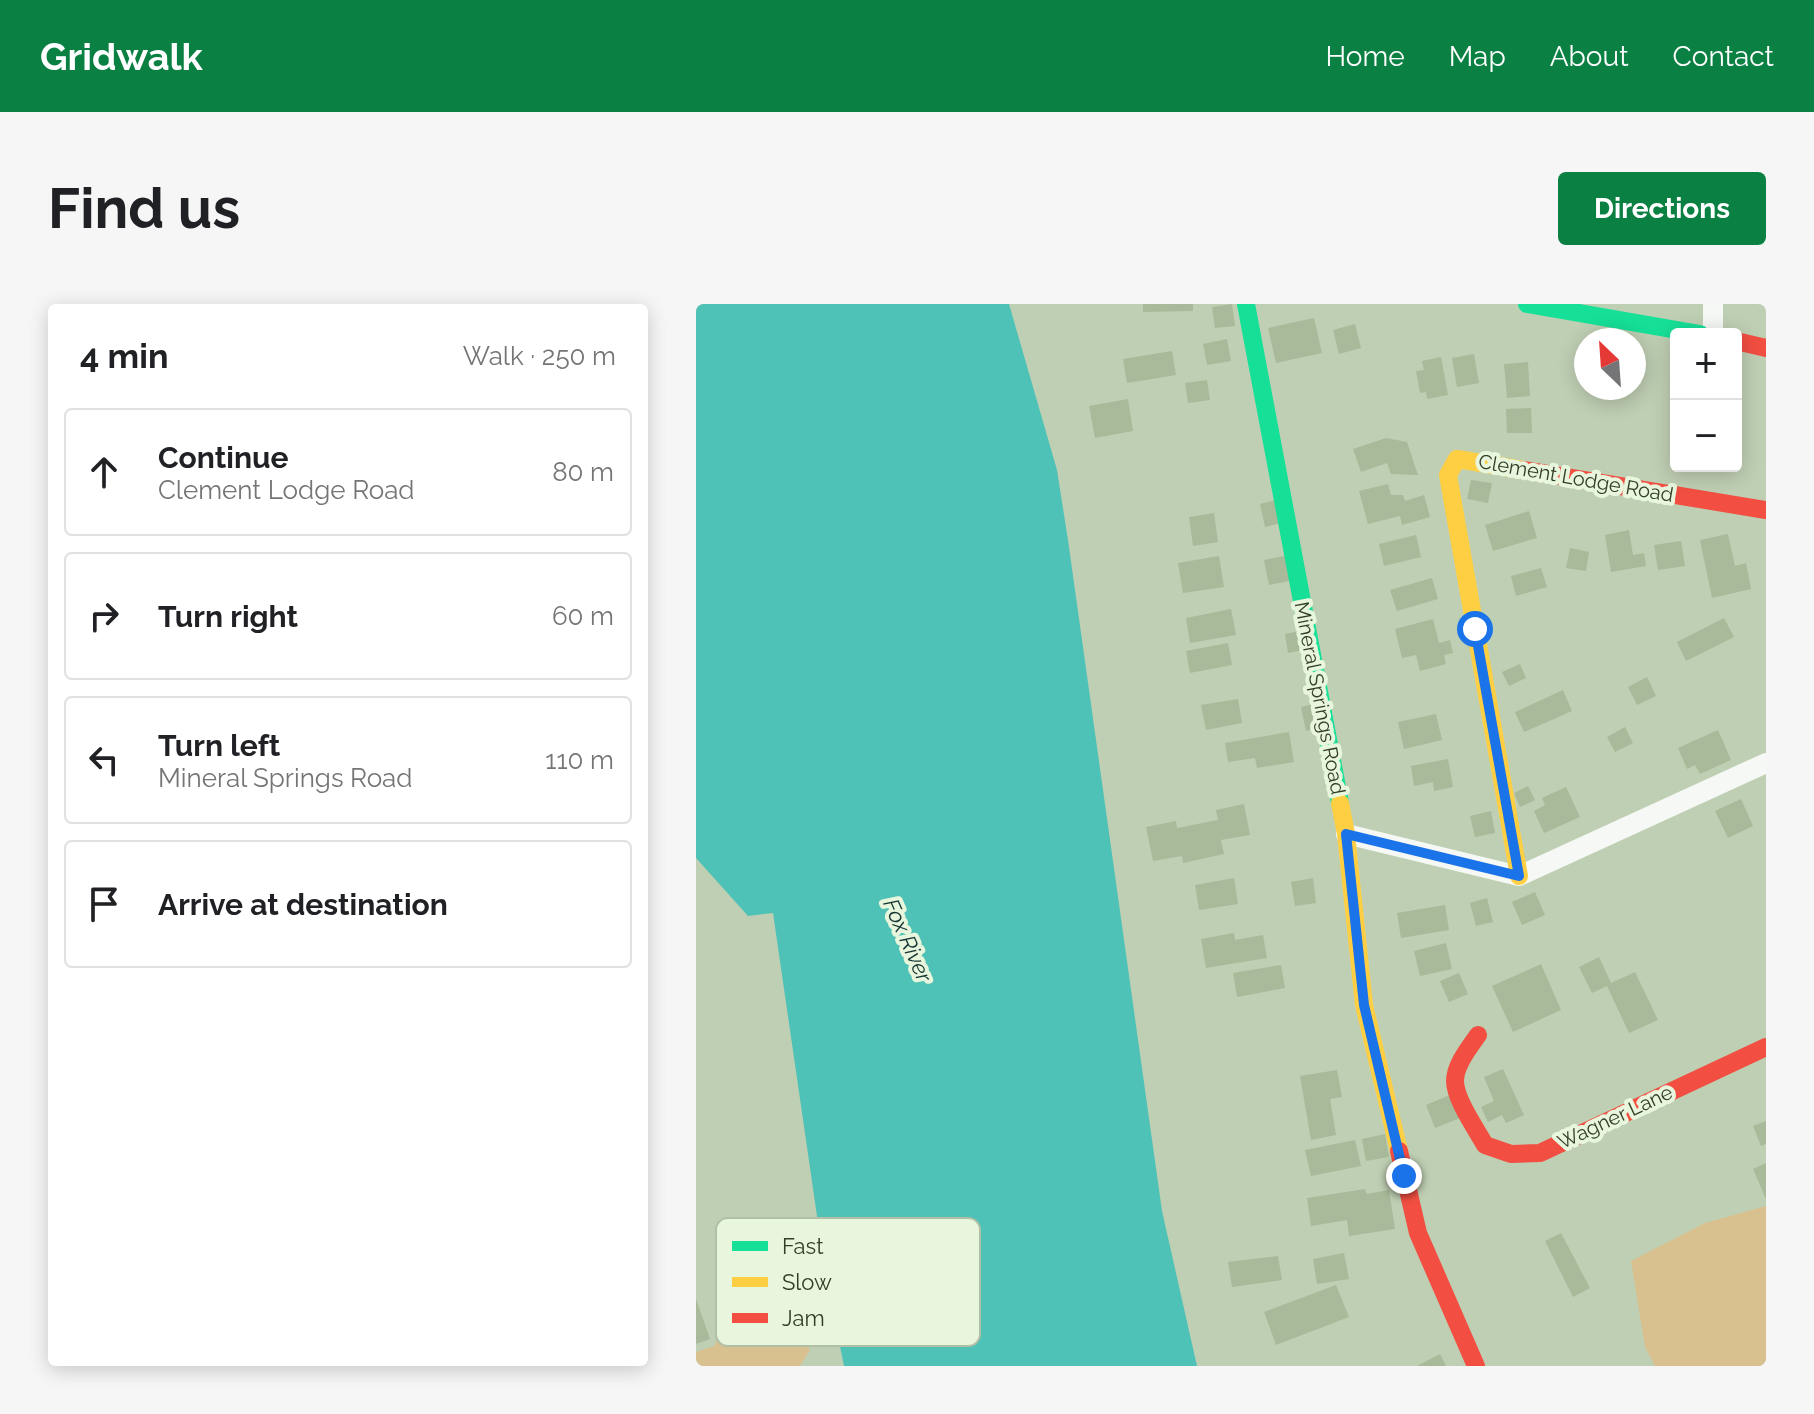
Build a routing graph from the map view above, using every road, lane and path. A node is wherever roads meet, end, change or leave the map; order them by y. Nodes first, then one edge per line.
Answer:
1 (1246, 304) edge
2 (1527, 304) edge
3 (1713, 304) edge
4 (1713, 328) edge
5 (1670, 329) edge
6 (1742, 342) edge
7 (1766, 348) edge
8 (1766, 510) edge
9 (1766, 763) edge
10 (1346, 834) junction
11 (1519, 876) junction
12 (1478, 1035) dead end
13 (1766, 1047) edge
14 (1476, 1366) edge

1 - 10 street, Mineral Springs Road
2 - 5 street
3 - 4 street
6 - 7 street
8 - 11 street, Clement Lodge Road
9 - 11 street
10 - 11 street
10 - 14 street, Mineral Springs Road
12 - 13 street, Wagner Lane

